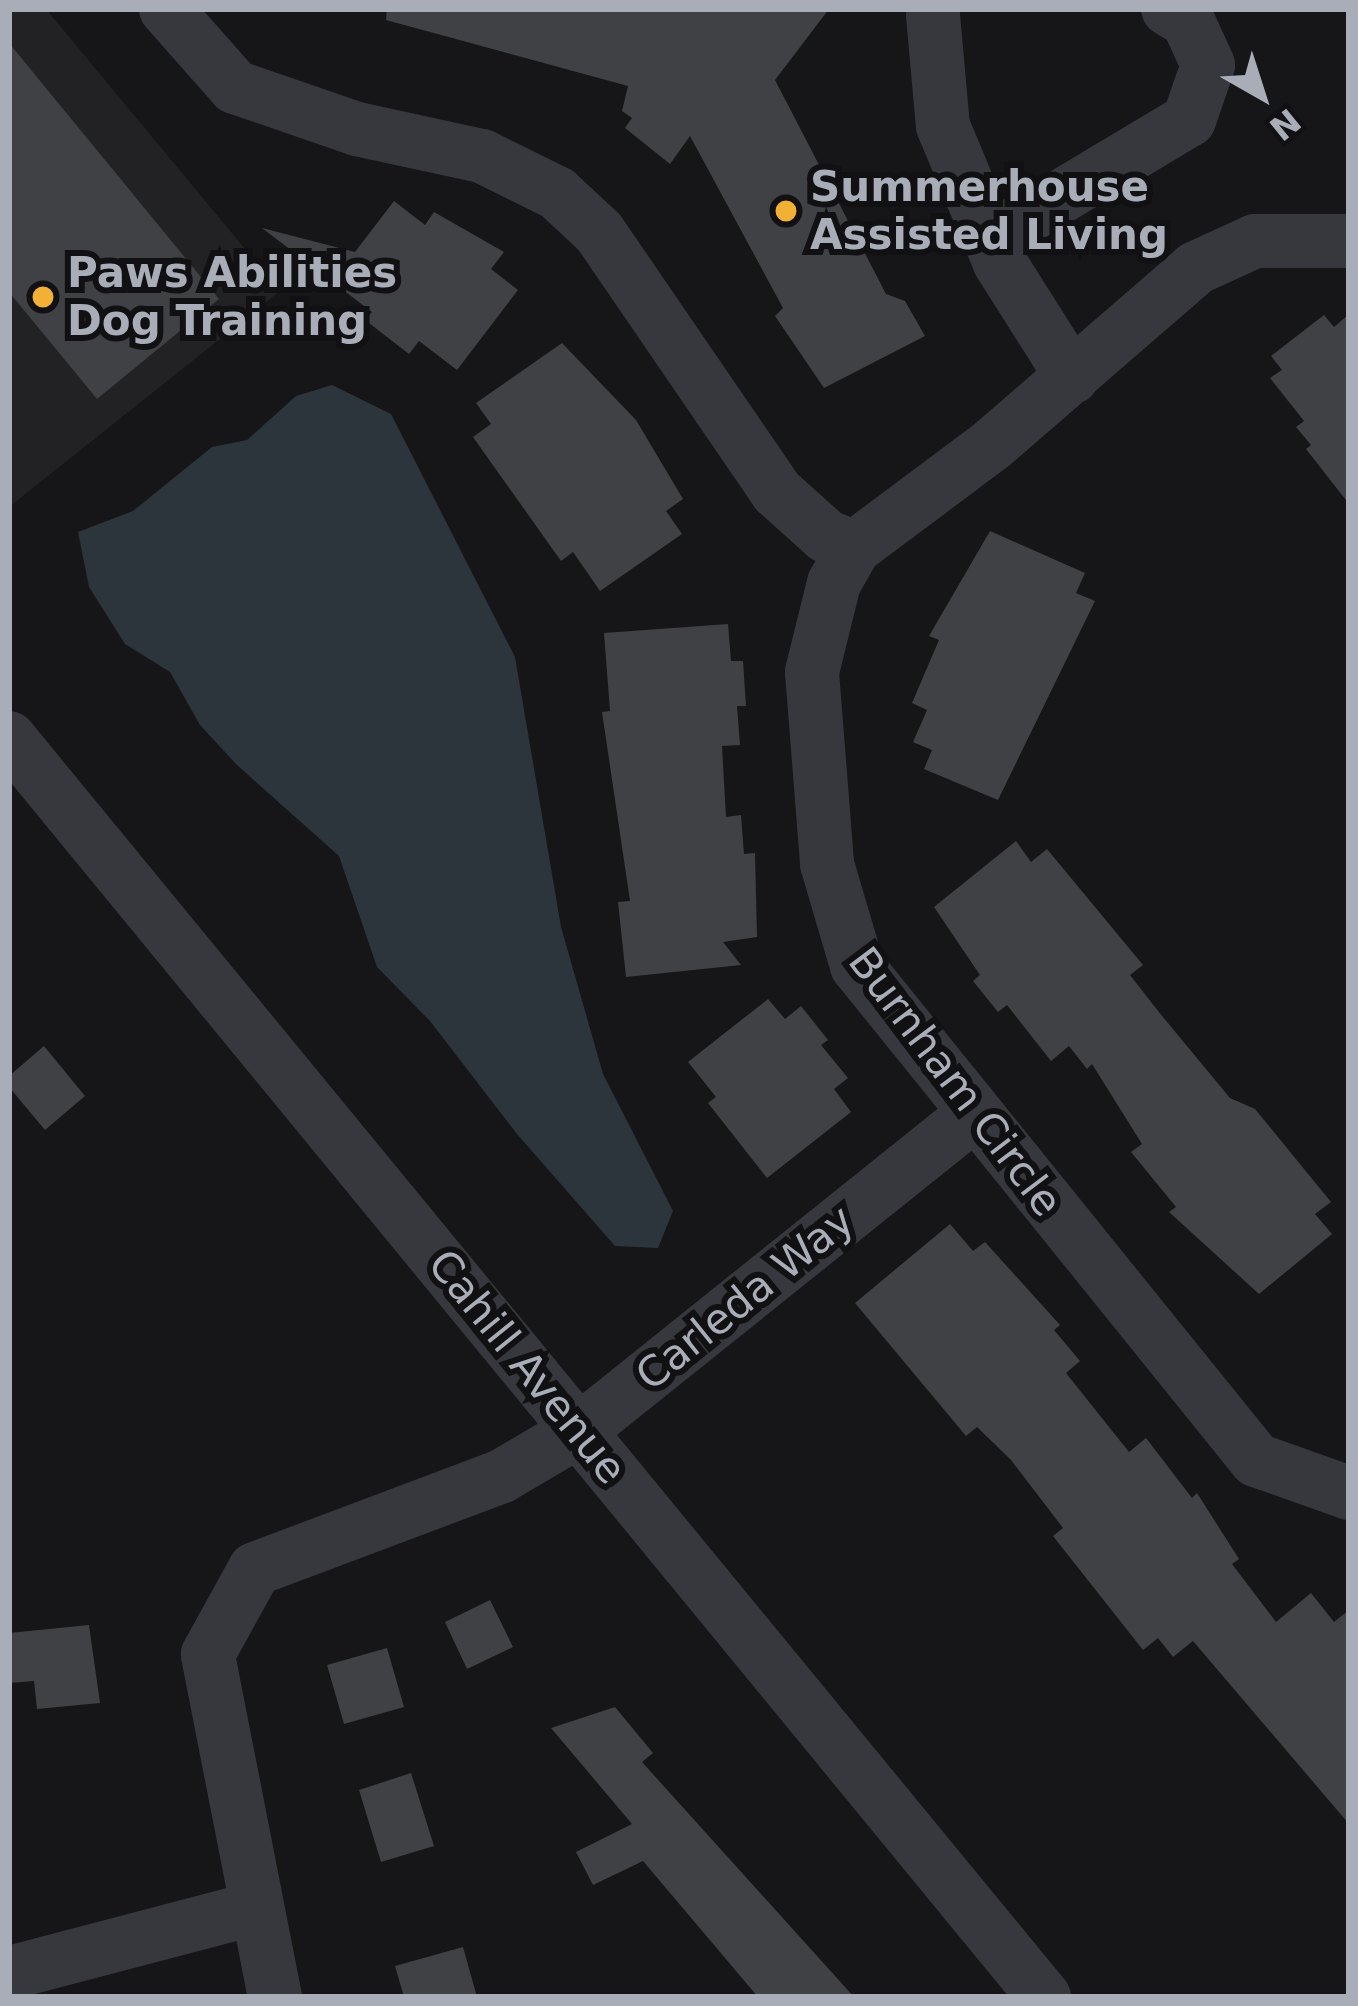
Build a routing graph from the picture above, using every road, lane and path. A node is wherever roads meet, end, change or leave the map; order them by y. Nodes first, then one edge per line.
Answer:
1 (166, 9) edge
2 (1168, 9) edge
3 (933, 15) dead end
4 (990, 239) junction
5 (1349, 241) edge
6 (1072, 377) junction
7 (854, 548) junction
8 (9, 738) edge
9 (973, 1115) junction
10 (580, 1430) junction
11 (1349, 1492) edge
12 (253, 1909) junction
13 (9, 1973) edge
14 (275, 1997) edge
15 (1043, 1997) edge

1 - 7 street
2 - 4 street
3 - 4 street
4 - 6 street
5 - 6 street, Burnham Circle
6 - 7 street, Burnham Circle
7 - 9 street, Burnham Circle
8 - 10 street, Cahill Avenue
9 - 10 street, Carleda Way
9 - 11 street, Burnham Circle
10 - 12 street, Carleda Way
10 - 15 street, Cahill Avenue
12 - 13 street
12 - 14 street, Carleda Way

